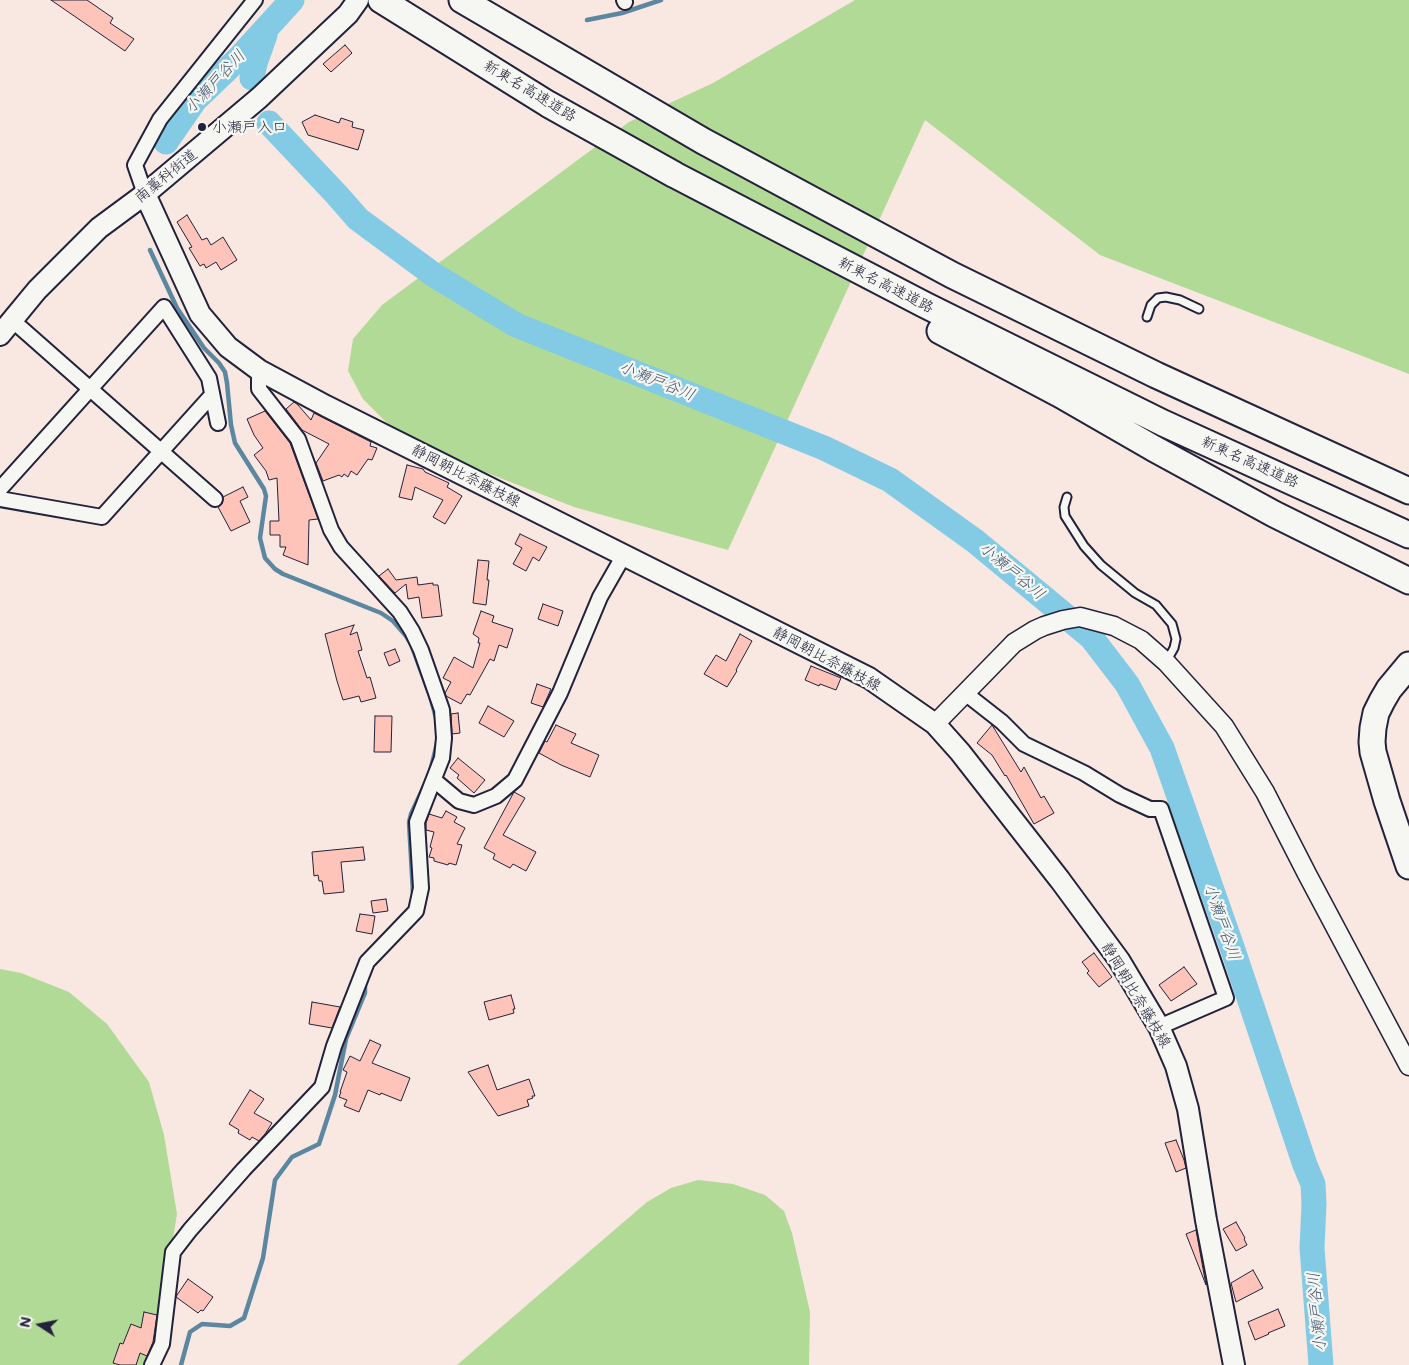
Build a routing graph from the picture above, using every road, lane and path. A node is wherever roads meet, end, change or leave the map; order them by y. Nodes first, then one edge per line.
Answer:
1 (254, 0) edge
2 (358, 0) edge
3 (381, 0) edge
4 (462, 0) edge
5 (675, 175) junction
6 (144, 194) junction
7 (1199, 309) dead end
8 (1147, 317) dead end
9 (6, 327) edge
10 (259, 370) junction
11 (91, 388) junction
12 (212, 395) junction
13 (218, 423) dead end
14 (162, 451) junction
15 (0, 489) edge
16 (1409, 491) edge
17 (1067, 497) dead end
18 (0, 499) edge
19 (215, 499) dead end
20 (1409, 535) edge
21 (1340, 547) junction
22 (624, 555) junction
23 (1409, 581) edge
24 (1409, 589) edge
25 (1166, 662) junction
26 (1409, 665) edge
27 (966, 694) junction
28 (935, 724) junction
29 (434, 780) junction
30 (1409, 866) edge
31 (1159, 1027) junction
32 (1409, 1066) edge
33 (152, 1365) edge
34 (1234, 1365) edge

1 - 6 street
2 - 6 main road, 南藁科街道
3 - 5 highway, 新東名高速道路
4 - 16 highway
5 - 20 highway, 新東名高速道路
5 - 21 highway
6 - 9 main road, 南藁科街道
6 - 10 main road, 静岡朝比奈藤枝線
7 - 8 lane
9 - 11 street
10 - 22 main road, 静岡朝比奈藤枝線
10 - 29 street
11 - 12 street
11 - 14 street
11 - 15 street
12 - 13 street
12 - 14 street
14 - 18 street
14 - 19 street
17 - 25 lane
21 - 23 highway
21 - 24 highway
22 - 28 main road, 静岡朝比奈藤枝線
22 - 29 street
25 - 27 street
25 - 32 street
26 - 30 highway
27 - 28 street
27 - 31 street
28 - 31 main road, 静岡朝比奈藤枝線
29 - 33 street
31 - 34 main road, 静岡朝比奈藤枝線

